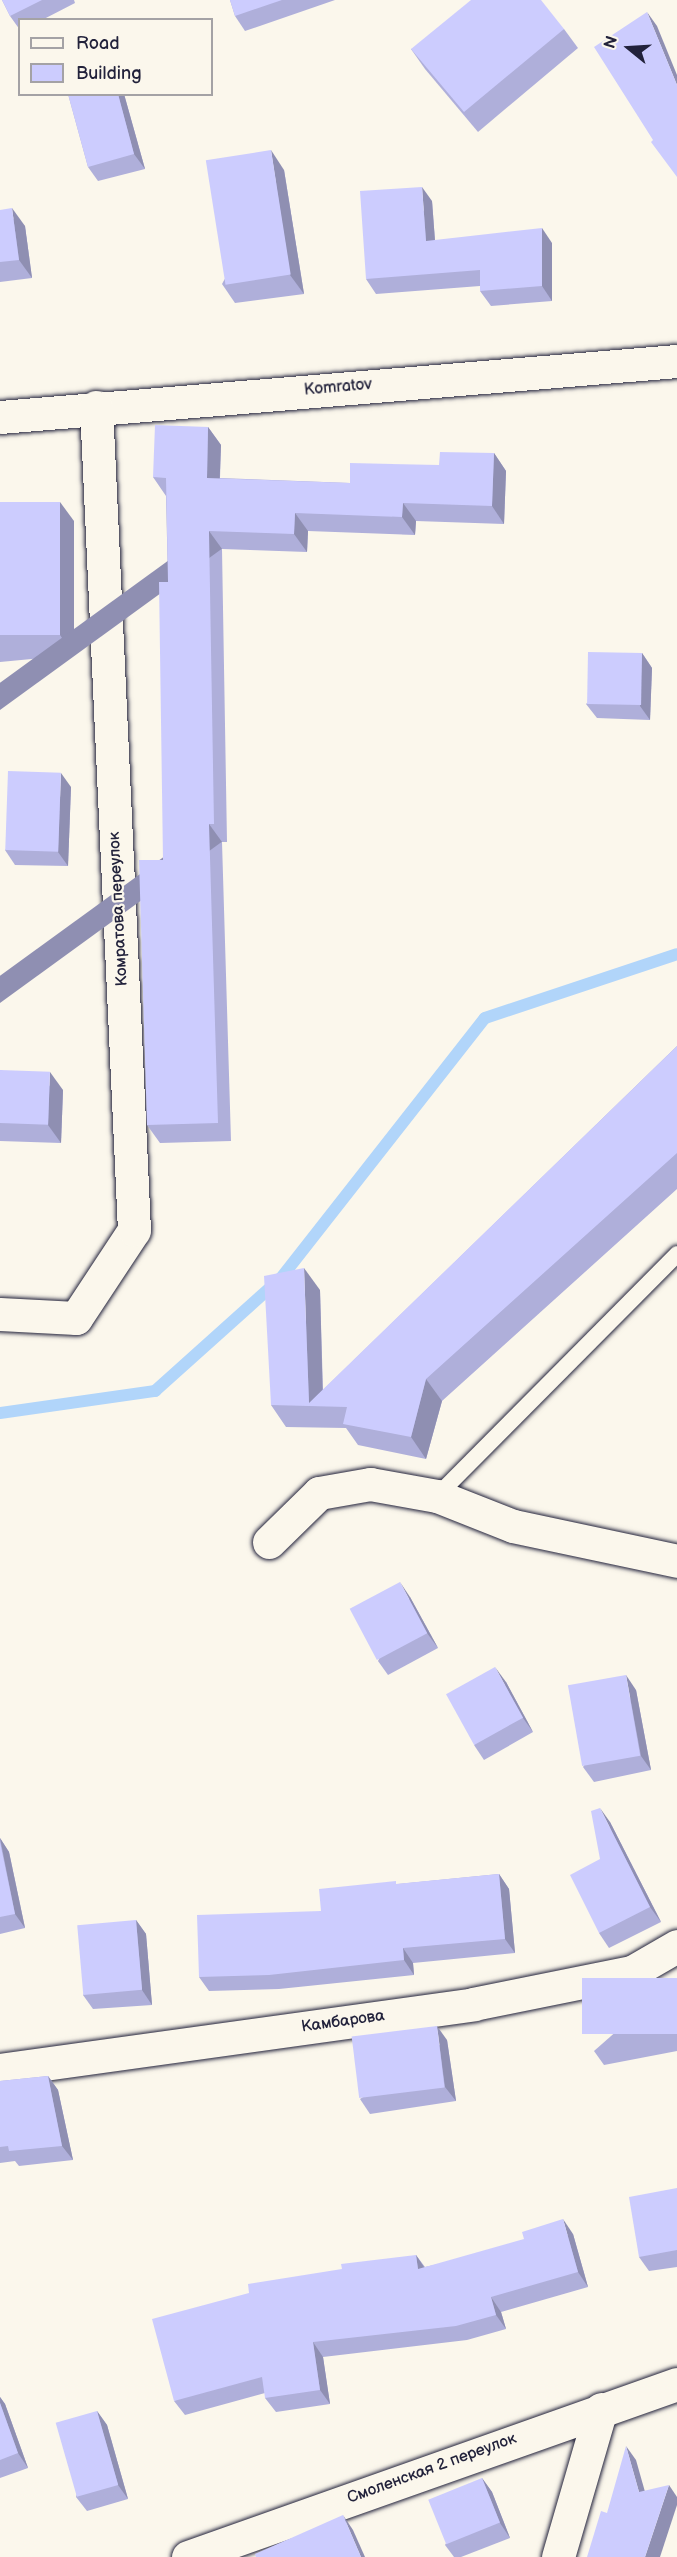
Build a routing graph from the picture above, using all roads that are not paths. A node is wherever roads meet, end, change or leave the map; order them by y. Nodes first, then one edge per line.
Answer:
1 (677, 361) edge
2 (96, 407) junction
3 (0, 417) edge
4 (677, 1254) edge
5 (0, 1314) edge
6 (437, 1496) junction
7 (269, 1542) dead end
8 (677, 1561) edge
9 (677, 1946) edge
10 (0, 2070) edge
11 (677, 2384) edge
12 (601, 2409) junction
13 (188, 2557) edge
14 (558, 2557) edge

1 - 2 street, Komratov
2 - 3 street, Komratov
2 - 5 street, Комратова переулок
4 - 6 lane
6 - 7 street
6 - 8 street
9 - 10 street, Камбарова
11 - 12 street, Смоленская 2 переулок
12 - 13 street, Смоленская 2 переулок
12 - 14 street

